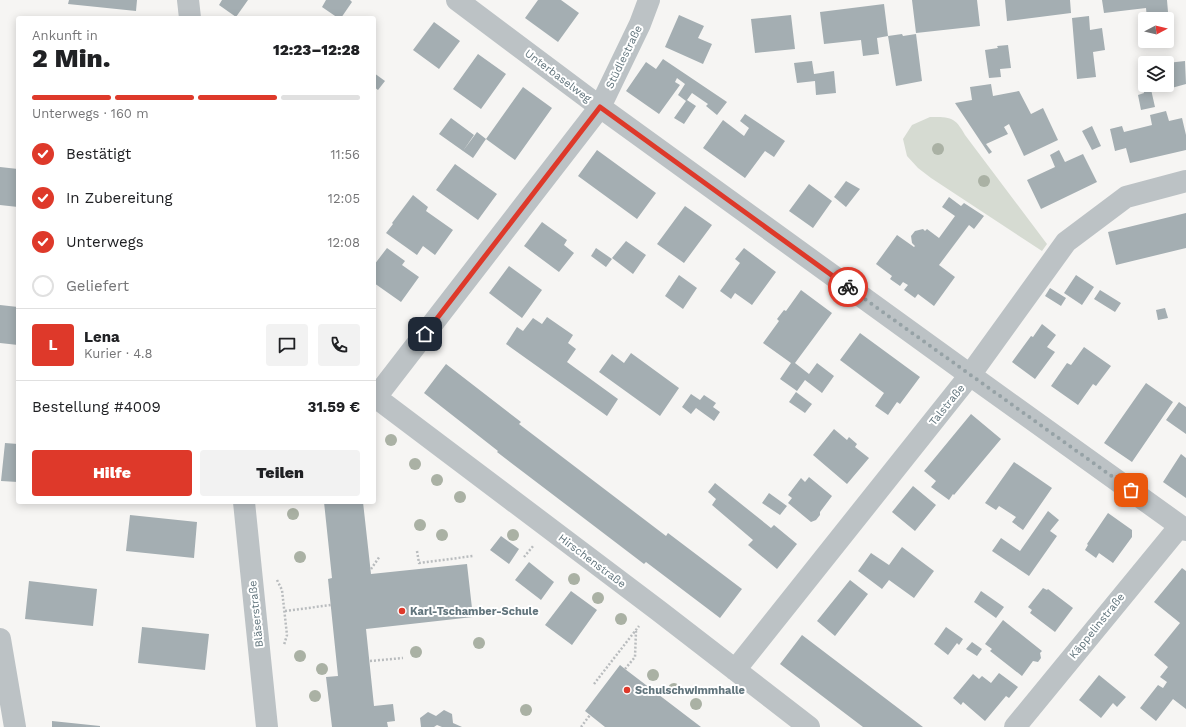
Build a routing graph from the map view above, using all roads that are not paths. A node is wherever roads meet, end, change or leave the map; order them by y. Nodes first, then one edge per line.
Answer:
1 (188, 0) edge
2 (456, 0) edge
3 (649, 0) edge
4 (190, 16) edge
5 (600, 107) junction
6 (1186, 181) edge
7 (970, 375) junction
8 (376, 395) edge
9 (376, 397) edge
10 (244, 504) edge
11 (1183, 528) edge
12 (0, 639) edge
13 (735, 670) junction
14 (15, 727) edge
15 (267, 727) edge
16 (809, 727) edge
17 (1015, 727) edge

1 - 4 street
2 - 5 street, Unterbaselweg
3 - 5 street, Stüdlestraße
5 - 7 street, Unterbaselweg
5 - 8 street, Stüdlestraße
6 - 7 street, Talstraße
7 - 11 street, Unterbaselweg
7 - 13 street, Talstraße
9 - 13 street, Hirschenstraße
10 - 15 street, Bläserstraße
11 - 17 street, Käppelinstraße
12 - 14 street
13 - 16 street, Hirschenstraße

